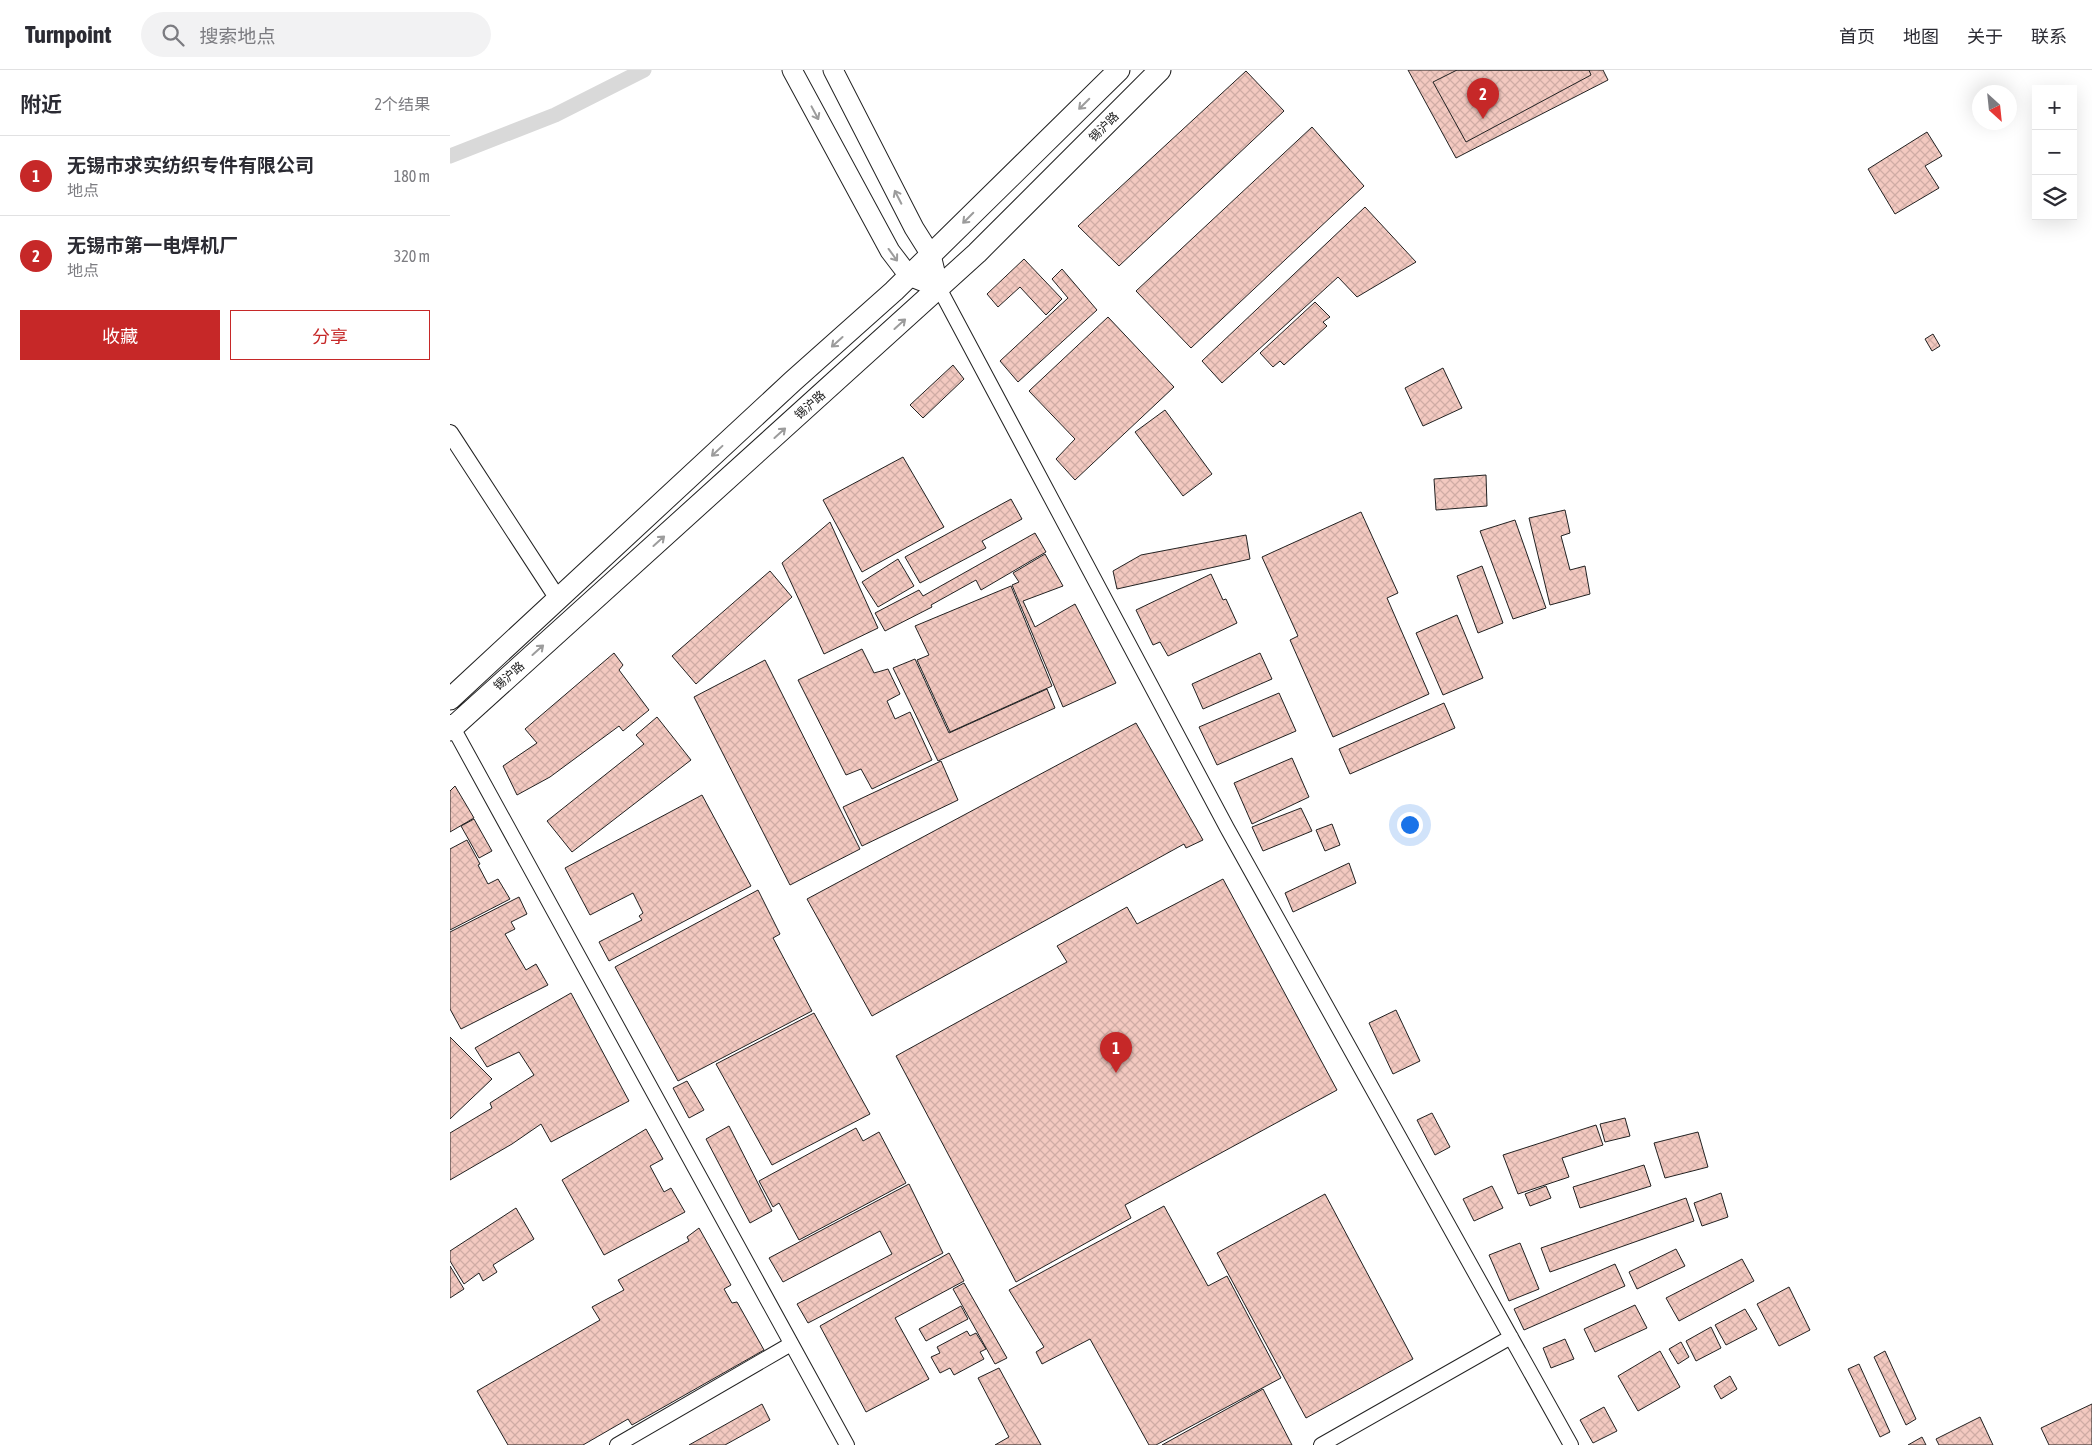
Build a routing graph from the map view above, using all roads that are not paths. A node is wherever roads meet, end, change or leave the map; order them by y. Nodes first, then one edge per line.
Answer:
1 (792, 70) edge
2 (833, 70) edge
3 (1119, 70) edge
4 (1160, 70) edge
5 (931, 255) junction
6 (909, 276) junction
7 (939, 288) junction
8 (450, 432) edge
9 (558, 599) junction
10 (450, 700) edge
11 (451, 726) edge
12 (1511, 1337) junction
13 (791, 1344) junction
14 (617, 1445) edge
15 (847, 1445) edge
16 (1321, 1445) edge
17 (1571, 1445) edge

1 -> 6 main road
5 -> 2 main road
3 -> 5 main road, 锡沪路
4 - 7 main road, 锡沪路
5 - 6 main road, 锡沪路
5 - 7 main road
6 - 7 main road
6 -> 9 main road, 锡沪路
11 -> 7 main road, 锡沪路
7 - 12 street
8 - 9 street
9 - 10 main road, 锡沪路
11 - 13 street
12 - 16 street
12 - 17 street
13 - 14 street
13 - 15 street

